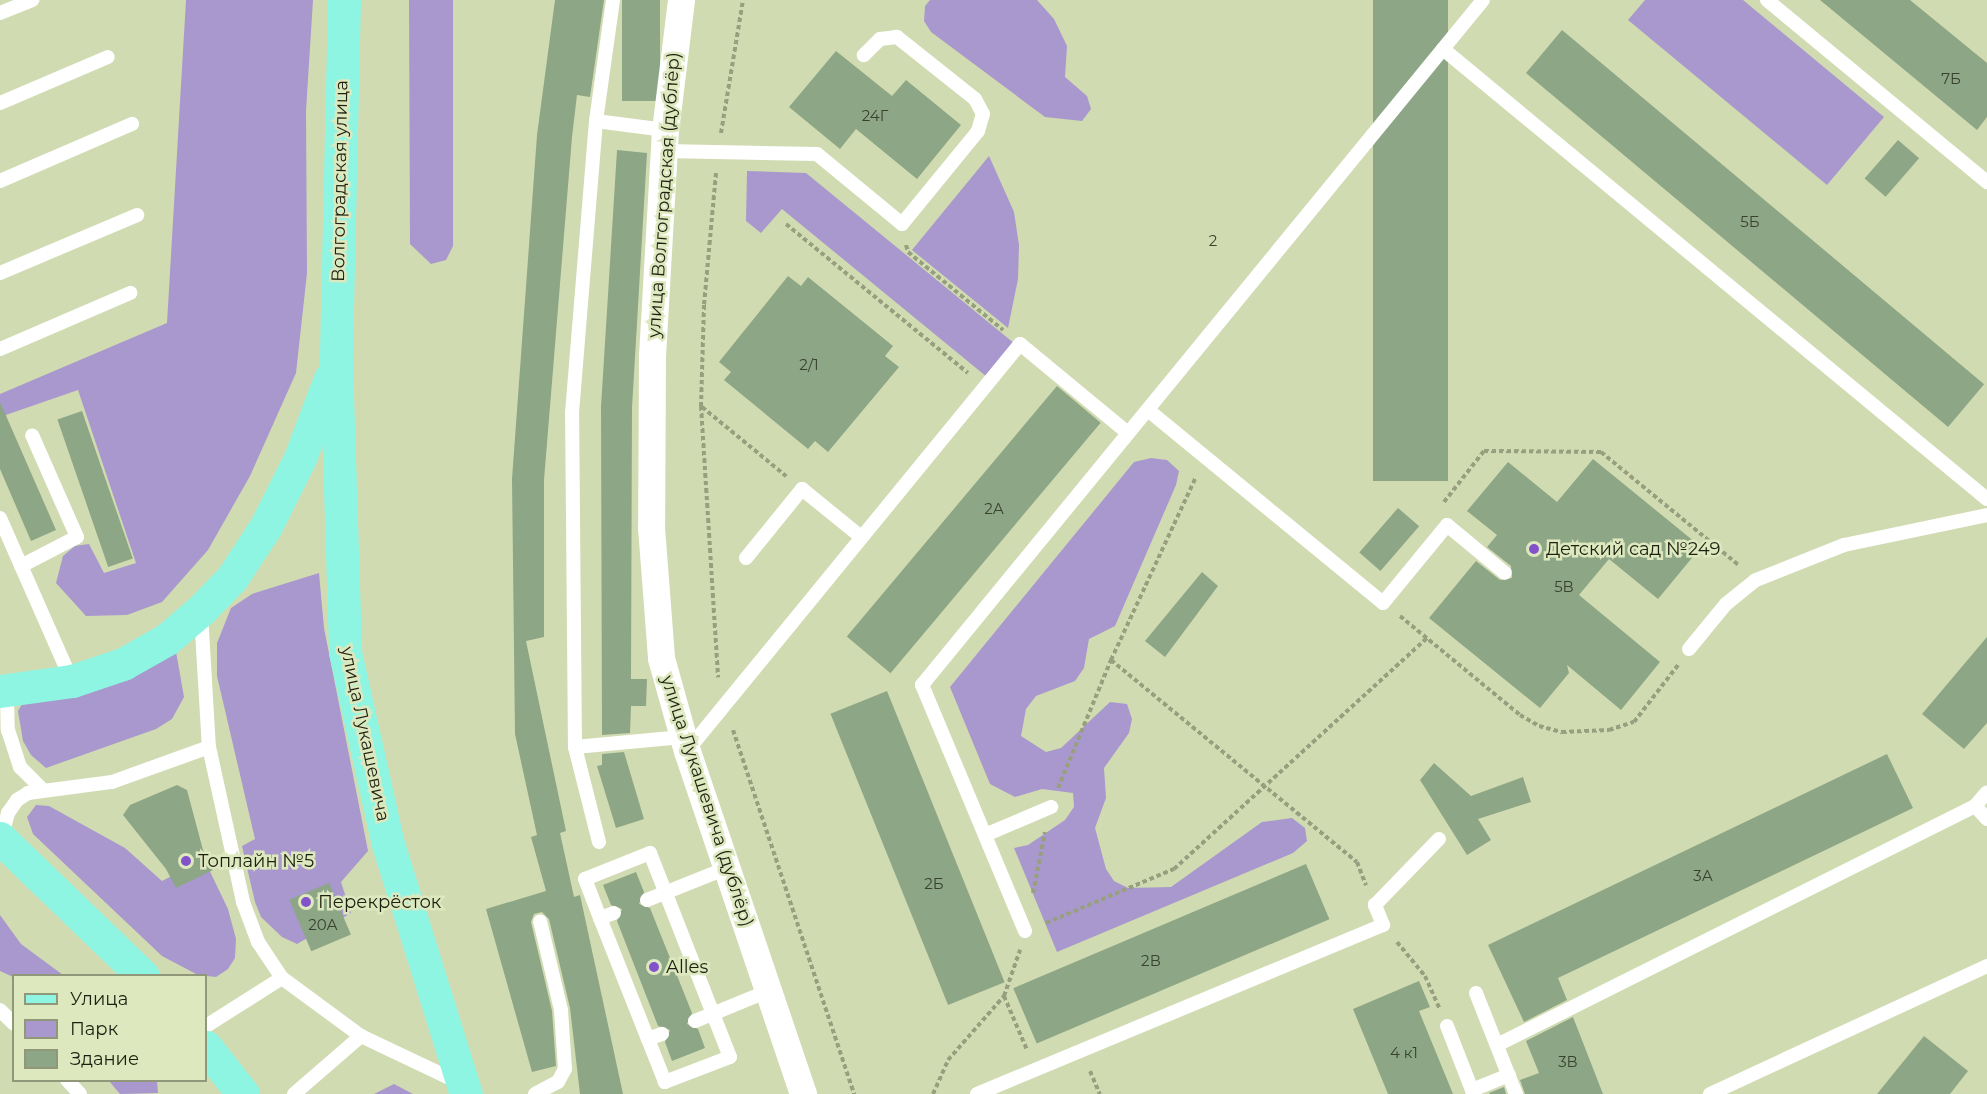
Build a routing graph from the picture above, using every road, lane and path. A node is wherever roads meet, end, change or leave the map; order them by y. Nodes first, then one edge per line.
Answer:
1 (32, 0) edge
2 (344, 0) edge
3 (613, 0) edge
4 (681, 0) edge
5 (743, 0) edge
6 (1483, 0) edge
7 (1767, 0) edge
8 (0, 14) edge
9 (1443, 49) junction
10 (864, 55) dead end
11 (108, 57) dead end
12 (0, 103) edge
13 (596, 121) junction
14 (132, 124) dead end
15 (664, 140) junction
16 (718, 152) junction
17 (0, 181) edge
18 (1987, 182) edge
19 (137, 215) dead end
20 (786, 224) dead end
21 (902, 224) junction
22 (0, 273) edge
23 (130, 293) dead end
24 (1020, 344) junction
25 (0, 349) edge
26 (652, 355) joint
27 (336, 362) junction
28 (985, 387) junction
29 (701, 406) junction
30 (1148, 410) junction
31 (1128, 433) junction
32 (32, 435) dead end
33 (1205, 457) junction
34 (802, 489) junction
35 (1987, 499) edge
36 (1987, 515) edge
37 (0, 518) edge
38 (1447, 525) junction
39 (861, 537) junction
40 (746, 558) dead end
41 (21, 566) junction
42 (1505, 573) dead end
43 (1756, 580) junction
44 (1383, 603) junction
45 (201, 610) junction
46 (1426, 638) junction
47 (1689, 649) joint
48 (1111, 660) junction
49 (72, 681) junction
50 (3, 691) edge
51 (725, 705) junction
52 (685, 744) junction
53 (209, 747) junction
54 (575, 747) junction
55 (1265, 786) junction
56 (43, 790) junction
57 (1987, 792) edge
58 (1975, 806) junction
59 (1051, 807) junction
60 (1987, 819) edge
61 (985, 835) junction
62 (1439, 839) dead end
63 (4, 841) edge
64 (599, 842) dead end
65 (1357, 862) dead end
66 (727, 868) junction
67 (665, 893) junction
68 (647, 900) dead end
69 (614, 913) dead end
70 (600, 918) junction
71 (540, 921) dead end
72 (1383, 925) junction
73 (1026, 931) junction
74 (1987, 966) edge
75 (142, 974) edge
76 (282, 978) junction
77 (768, 992) junction
78 (1476, 993) dead end
79 (1004, 996) junction
80 (0, 1010) edge
81 (712, 1014) junction
82 (695, 1021) dead end
83 (12, 1022) edge
84 (207, 1025) edge
85 (1447, 1026) joint
86 (662, 1034) dead end
87 (361, 1036) junction
88 (648, 1039) junction
89 (1497, 1046) junction
90 (207, 1048) edge
91 (1035, 1070) junction
92 (1509, 1075) junction
93 (69, 1082) edge
94 (464, 1089) edge
95 (1473, 1092) edge
96 (80, 1094) edge
97 (243, 1094) edge
98 (294, 1094) edge
99 (535, 1094) edge
100 (803, 1094) edge
101 (854, 1094) edge
102 (933, 1094) edge
103 (977, 1094) edge
104 (1516, 1094) edge
105 (1710, 1094) edge

1 - 8 lane
2 - 27 main road, Волгоградская улица
3 - 13 lane
4 - 15 street, улица Волгоградская (дублёр)
5 - 16 path
6 - 9 lane
7 - 18 lane
9 - 30 lane
9 - 35 lane
10 - 21 lane
11 - 12 lane
13 - 15 lane
13 - 54 lane
14 - 17 lane
15 - 16 lane
15 - 26 street, улица Волгоградская (дублёр)
16 - 21 lane
16 - 29 path
19 - 22 lane
20 - 28 path
21 - 24 path
23 - 25 lane
24 - 28 lane
24 - 31 lane
26 - 52 street, улица Лукашевича (дублёр)
27 - 45 main road
27 - 94 main road, улица Лукашевича
28 - 39 lane
29 - 34 path
29 - 51 path
30 - 31 lane
30 - 33 lane
31 - 61 lane
32 - 41 lane
33 - 44 lane
33 - 48 path
34 - 39 lane
34 - 40 lane
36 - 43 lane
37 - 41 lane
38 - 42 lane
38 - 43 path
38 - 44 lane
39 - 51 lane
41 - 49 lane
43 - 47 lane
44 - 46 path
45 - 49 main road
45 - 53 lane
46 - 47 path
46 - 55 path
48 - 55 path
48 - 59 path
49 - 50 main road
50 - 56 lane
51 - 52 lane
51 - 101 path
52 - 54 lane
52 - 66 street, улица Лукашевича (дублёр)
53 - 56 lane
53 - 76 lane
54 - 64 lane
55 - 65 path
55 - 73 path
56 - 63 lane
57 - 58 lane
58 - 60 lane
58 - 89 lane
59 - 61 lane
59 - 73 path
61 - 73 lane
62 - 72 lane
63 - 75 main road
66 - 67 lane
66 - 77 street, улица Лукашевича (дублёр)
67 - 68 lane
67 - 70 lane
67 - 81 lane
69 - 70 lane
70 - 88 lane
71 - 99 lane
72 - 85 path
72 - 91 lane
73 - 79 path
74 - 105 lane
76 - 84 lane
76 - 87 lane
77 - 81 lane
77 - 100 street, улица Лукашевича (дублёр)
78 - 89 lane
79 - 91 path
79 - 102 path
80 - 83 lane
81 - 82 lane
81 - 88 lane
85 - 95 lane
86 - 88 lane
87 - 94 lane
87 - 98 lane
89 - 92 lane
90 - 97 main road
91 - 103 lane
92 - 95 lane
92 - 104 lane
93 - 96 lane

